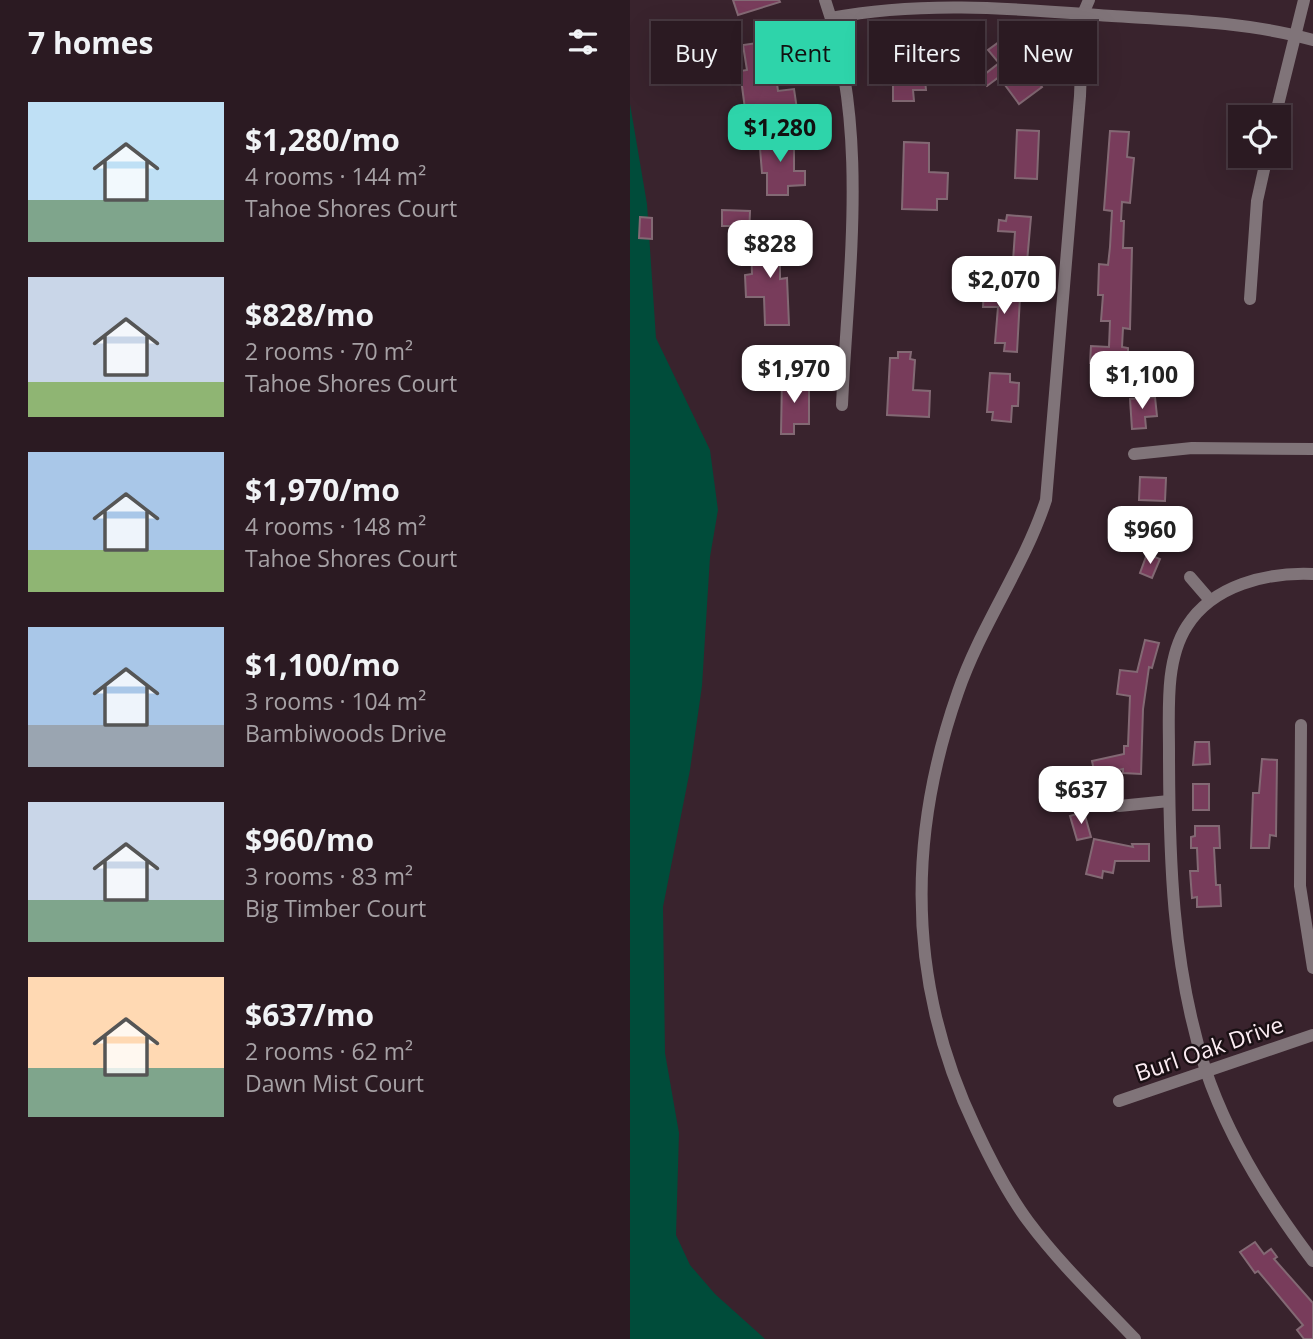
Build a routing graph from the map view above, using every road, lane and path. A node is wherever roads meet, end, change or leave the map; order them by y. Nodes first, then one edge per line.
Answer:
1 (825, 0) edge
2 (1077, 0) edge
3 (1089, 0) edge
4 (1304, 0) edge
5 (1083, 14) junction
6 (831, 18) junction
7 (1293, 34) junction
8 (1313, 40) edge
9 (1278, 105) edge
10 (1264, 168) edge
11 (1250, 299) dead end
12 (842, 405) dead end
13 (1313, 449) edge
14 (1133, 454) dead end
15 (1313, 574) edge
16 (1190, 577) dead end
17 (1209, 599) junction
18 (1301, 725) dead end
19 (1169, 801) junction
20 (1119, 806) dead end
21 (1313, 968) edge
22 (1313, 1035) edge
23 (1205, 1069) junction
24 (1119, 1101) dead end
25 (1313, 1261) edge
26 (1135, 1339) edge

1 - 6 street
2 - 5 street
3 - 5 street
4 - 7 street
5 - 6 street
5 - 7 street
5 - 26 street
6 - 12 street
7 - 8 street
7 - 9 street
10 - 11 street
13 - 14 street
15 - 17 street
16 - 17 street
17 - 19 street
18 - 21 street
19 - 20 street
19 - 23 street
22 - 23 street, Burl Oak Drive
23 - 24 street, Burl Oak Drive
23 - 25 street

